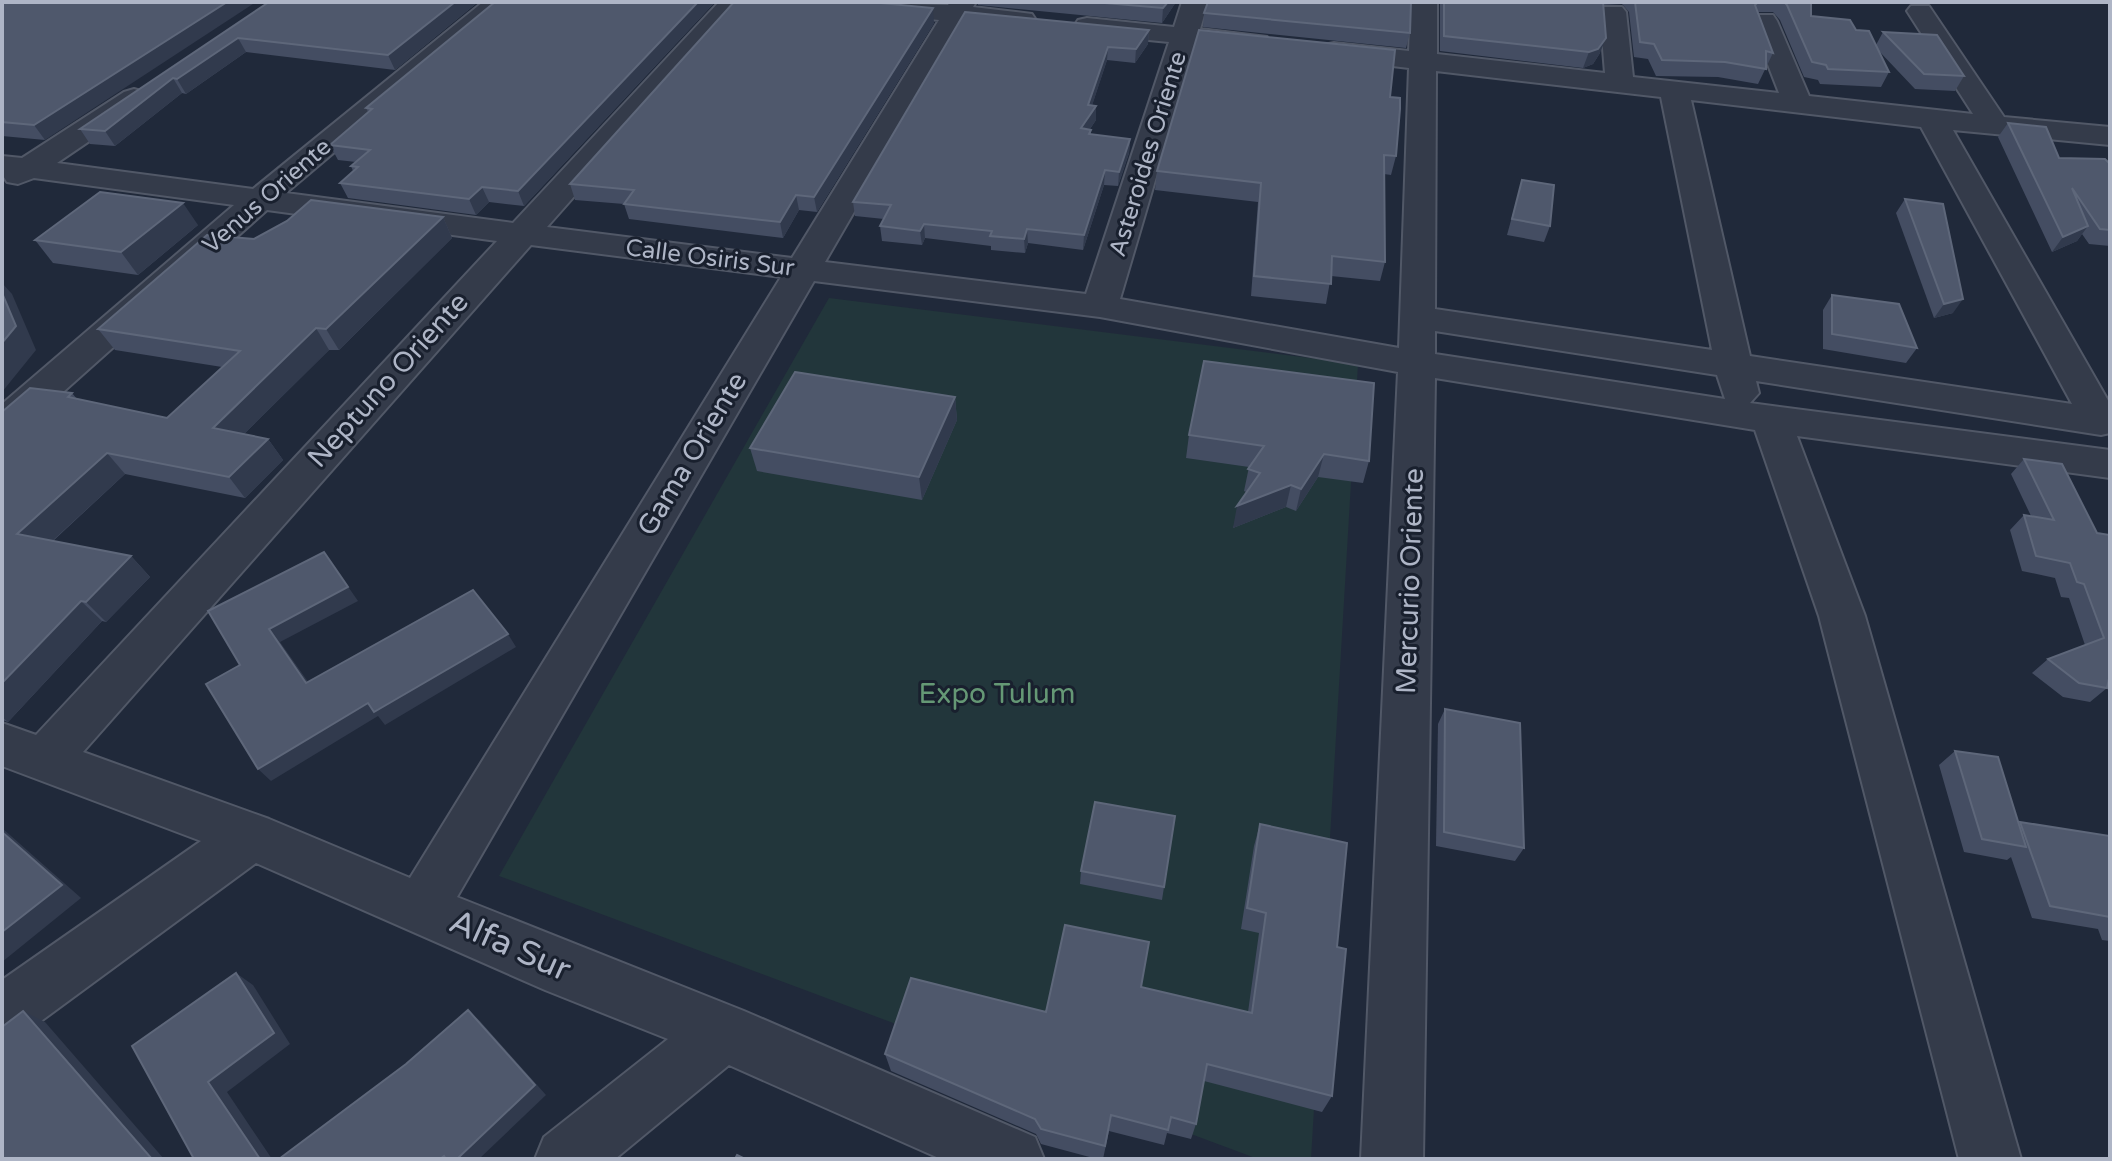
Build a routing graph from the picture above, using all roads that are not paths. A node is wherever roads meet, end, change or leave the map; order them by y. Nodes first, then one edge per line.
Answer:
1 (499, 2) edge
2 (733, 2) edge
3 (838, 2) edge
4 (1195, 2) edge
5 (1424, 2) edge
6 (959, 8) edge
7 (1920, 11) dead end
8 (1613, 12) dead end
9 (1764, 21) edge
10 (1184, 36) junction
11 (1279, 45) edge
12 (1311, 49) edge
13 (1421, 60) junction
14 (161, 80) edge
15 (1620, 83) junction
16 (1674, 89) junction
17 (1798, 104) junction
18 (1932, 119) junction
19 (1995, 125) junction
20 (2110, 136) edge
21 (11, 173) edge
22 (262, 199) junction
23 (520, 234) junction
24 (802, 269) junction
25 (1100, 306) junction
26 (1417, 340) junction
27 (1735, 366) junction
28 (1758, 417) junction
29 (2, 425) edge
30 (2107, 428) edge
31 (2110, 464) edge
32 (23, 752) edge
33 (251, 836) junction
34 (422, 907) junction
35 (2, 1015) edge
36 (723, 1032) junction
37 (566, 1159) edge
38 (1013, 1159) edge
39 (1392, 1159) edge
40 (1990, 1159) edge

1 - 22 street, Venus Oriente
2 - 23 street, Neptuno Oriente
3 - 6 street
4 - 10 street, Asteroides Oriente
5 - 13 street, Mercurio Oriente
6 - 10 street
6 - 24 street, Gama Oriente
7 - 19 street
8 - 15 street
9 - 17 street
10 - 11 street
10 - 25 street, Asteroides Oriente
12 - 13 street
13 - 15 street
13 - 26 street, Mercurio Oriente
14 - 21 street
15 - 16 street
16 - 17 street
16 - 27 street
17 - 18 street
18 - 19 street
18 - 30 street
19 - 20 street
21 - 22 street, Calle Osiris Sur
22 - 23 street, Calle Osiris Sur
22 - 29 street, Venus Oriente
23 - 24 street, Calle Osiris Sur
23 - 32 street, Neptuno Oriente
24 - 25 street, Calle Osiris Sur
24 - 34 street, Gama Oriente
25 - 26 street, Calle Osiris Sur
26 - 27 street
26 - 28 street
26 - 39 street, Mercurio Oriente
27 - 28 street
27 - 30 street
28 - 31 street
28 - 40 street
32 - 33 street, Alfa Sur
33 - 34 street, Alfa Sur
33 - 35 street
34 - 36 street, Alfa Sur
36 - 37 street
36 - 38 street, Alfa Sur

